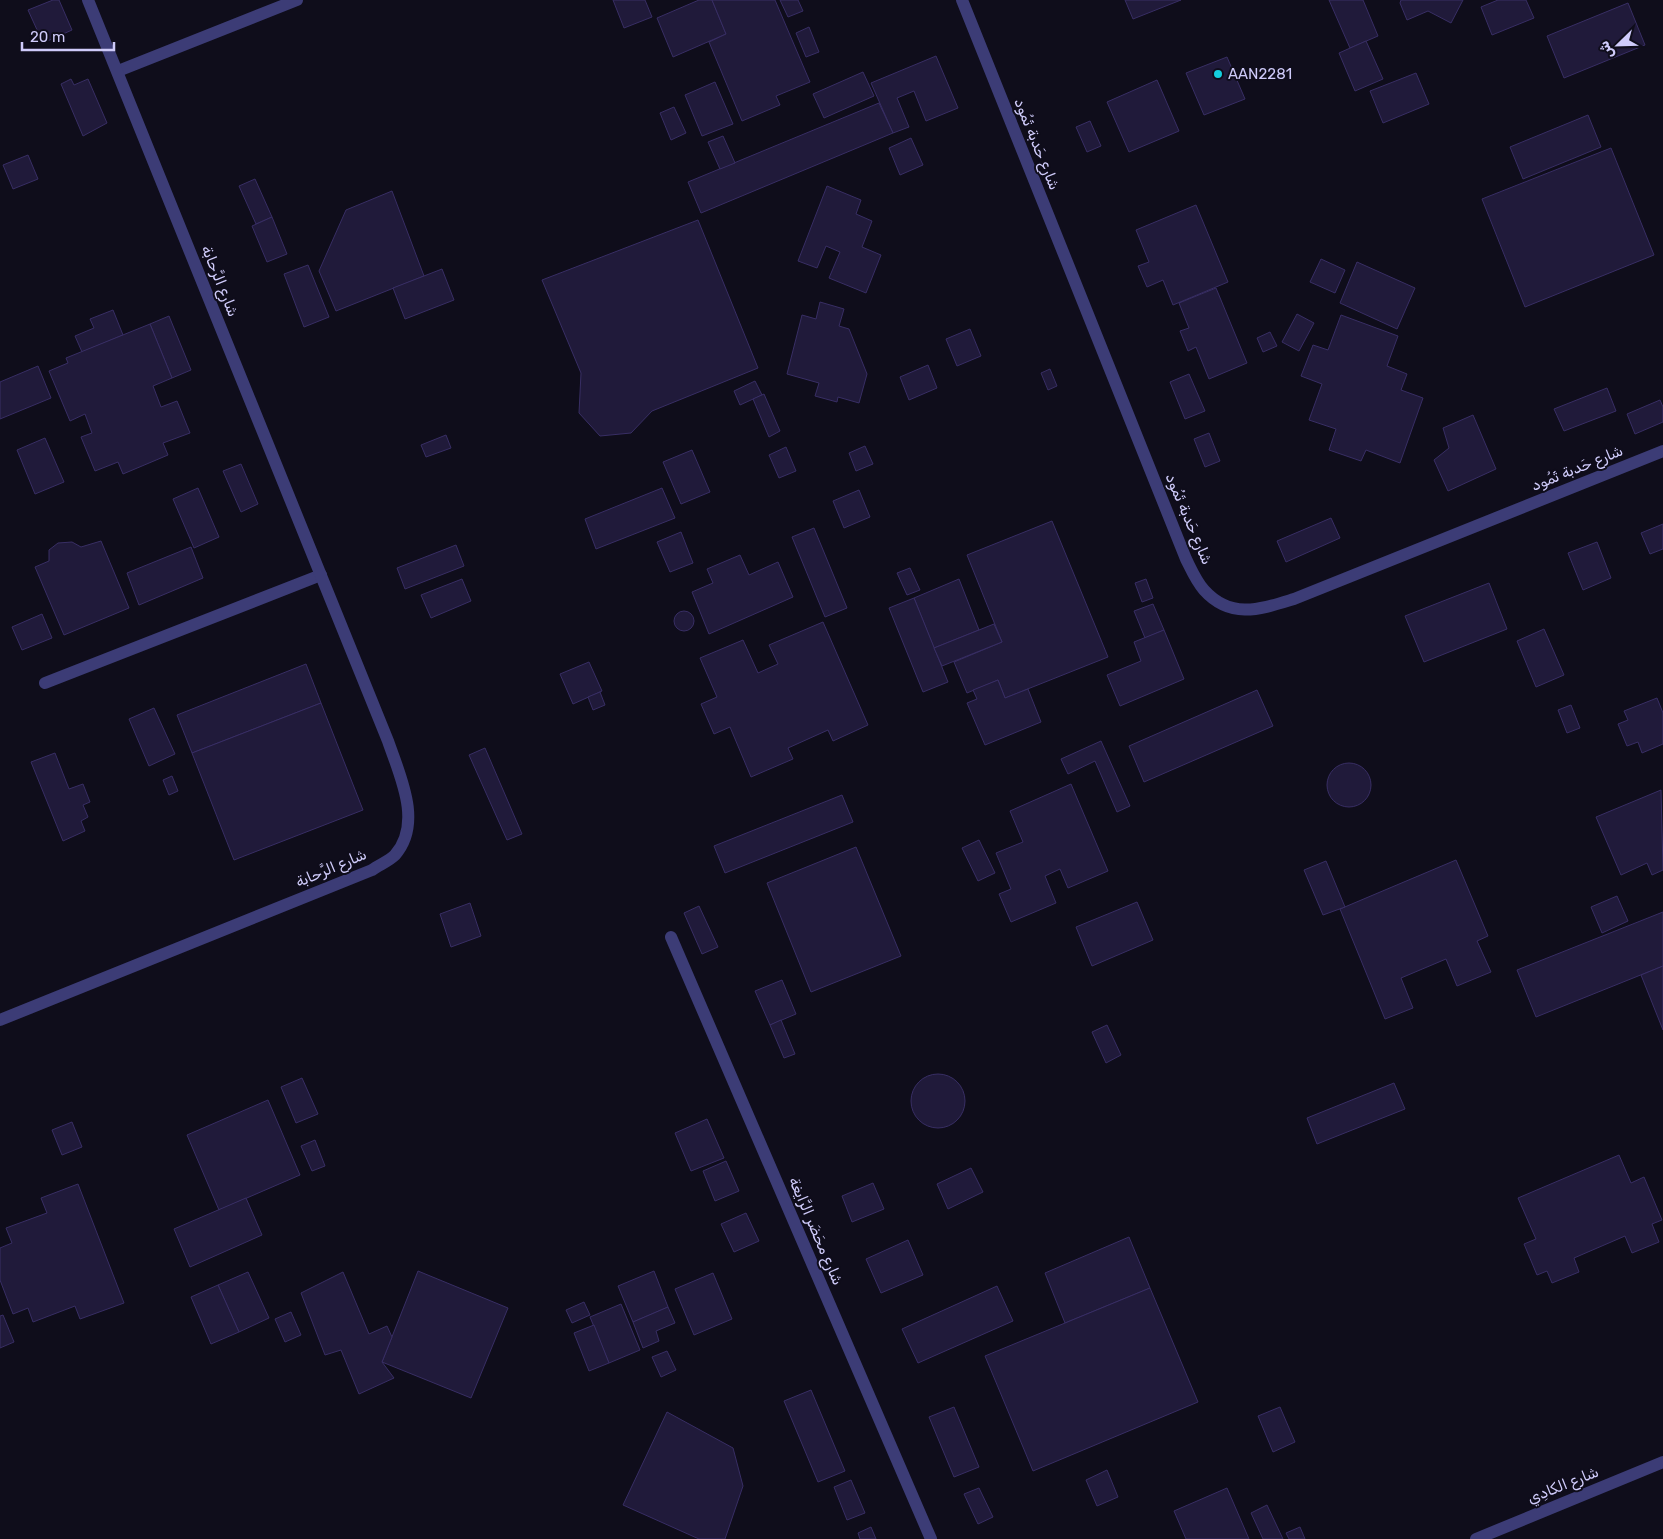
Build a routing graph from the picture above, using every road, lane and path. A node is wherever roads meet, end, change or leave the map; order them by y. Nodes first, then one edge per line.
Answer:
1 (88, 0) edge
2 (297, 0) edge
3 (962, 0) edge
4 (118, 71) junction
5 (1663, 451) edge
6 (321, 575) junction
7 (44, 682) dead end
8 (671, 936) dead end
9 (0, 1020) edge
10 (1663, 1462) edge
11 (931, 1539) edge
12 (1476, 1539) edge

1 - 4 street, شارع الرَّحابة
2 - 4 street
3 - 5 street, شارع حَدبة ثَمُود
4 - 6 street, شارع الرَّحابة
6 - 7 street
6 - 9 street, شارع الرَّحابة
8 - 11 street, شارع محَضَر الرَّايغة
10 - 12 street, شارع الكادِي

